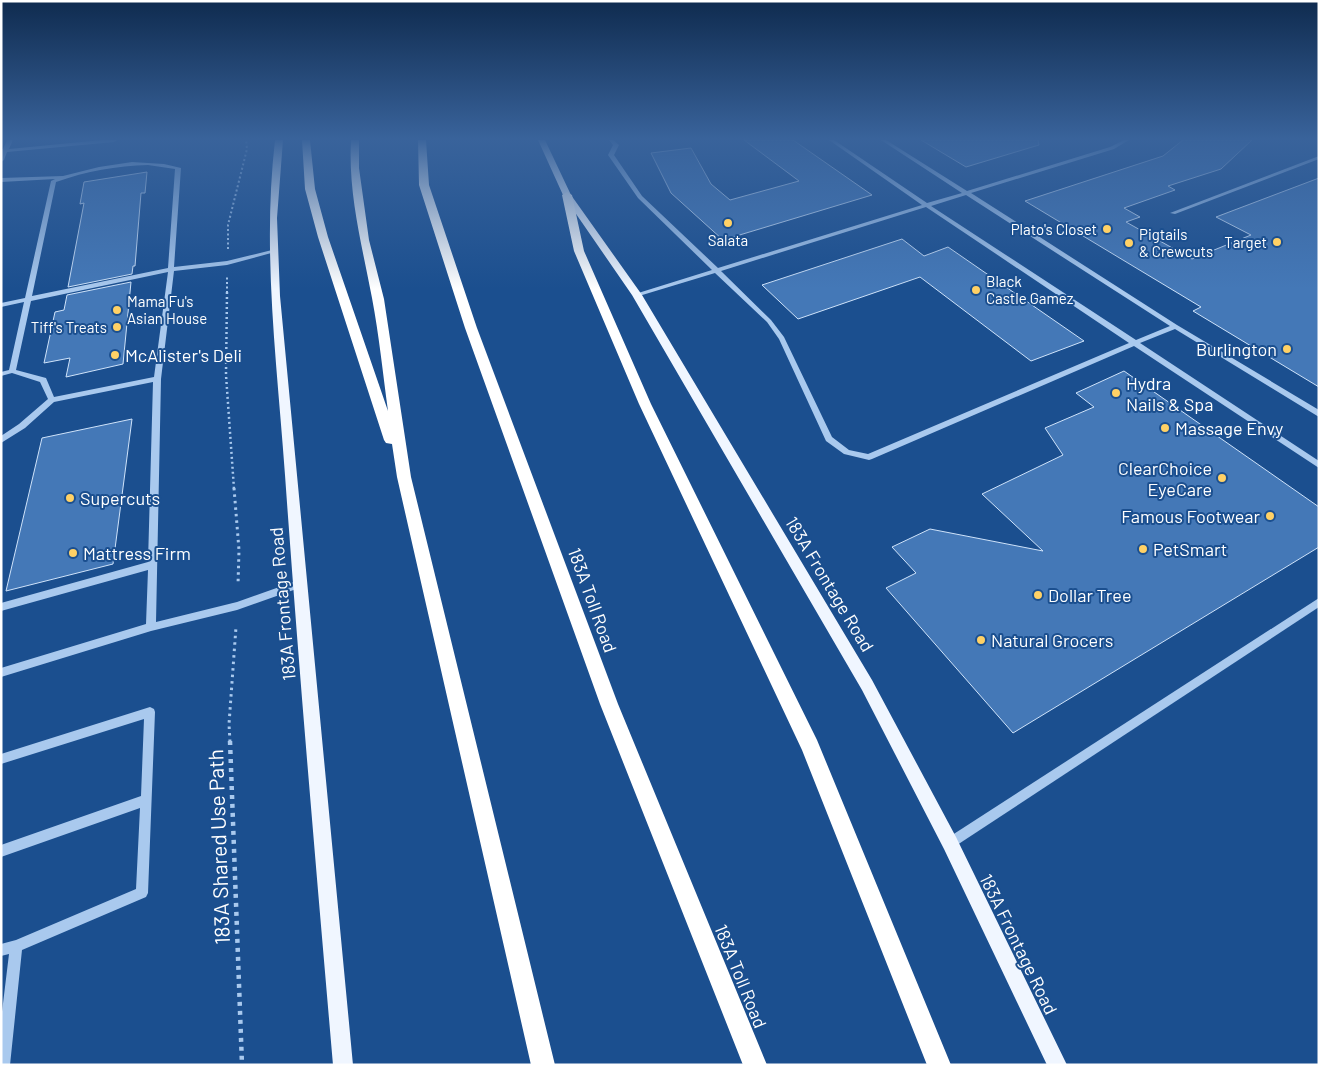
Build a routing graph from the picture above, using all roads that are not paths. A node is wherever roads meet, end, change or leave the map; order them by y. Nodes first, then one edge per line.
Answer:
1 (52, 190) edge
2 (176, 190) edge
3 (276, 190) edge
4 (310, 190) edge
5 (357, 190) edge
6 (426, 190) edge
7 (565, 190) edge
8 (635, 190) edge
9 (905, 190) edge
10 (962, 190) edge
11 (973, 190) edge
12 (1234, 190) edge
13 (966, 192) junction
14 (567, 195) junction
15 (926, 204) junction
16 (1173, 213) dead end
17 (272, 252) junction
18 (171, 269) junction
19 (716, 271) junction
20 (638, 295) junction
21 (29, 300) junction
22 (1, 305) edge
23 (1175, 326) junction
24 (1135, 343) junction
25 (12, 371) junction
26 (1, 374) edge
27 (157, 379) junction
28 (52, 400) junction
29 (1319, 414) edge
30 (1, 440) edge
31 (1319, 465) edge
32 (404, 478) junction
33 (152, 565) junction
34 (299, 584) junction
35 (1319, 602) edge
36 (1, 607) edge
37 (151, 627) junction
38 (1, 673) edge
39 (1, 759) edge
40 (146, 800) junction
41 (950, 844) junction
42 (1, 852) edge
43 (16, 946) junction
44 (1, 950) edge
45 (3, 1065) edge
46 (343, 1065) edge
47 (543, 1065) edge
48 (755, 1065) edge
49 (939, 1065) edge
50 (1057, 1065) edge

1 - 21 lane
2 - 18 lane
3 - 17 main road, 183A Frontage Road
4 - 32 highway
5 - 32 highway
6 - 48 highway, 183A Toll Road
7 - 14 main road, 183A Frontage Road
8 - 19 lane
9 - 15 lane
10 - 13 lane
11 - 13 lane
12 - 16 lane
13 - 15 lane
13 - 23 lane
14 - 20 main road, 183A Frontage Road
14 - 49 highway
15 - 19 lane
15 - 24 lane
17 - 18 lane
17 - 34 main road, 183A Frontage Road
18 - 21 lane
18 - 27 lane
19 - 20 lane
19 - 24 lane
20 - 41 main road, 183A Frontage Road
21 - 22 lane
21 - 25 lane
23 - 24 lane
23 - 29 lane
24 - 31 lane
25 - 26 lane
25 - 28 lane
27 - 28 lane
27 - 33 lane
28 - 30 lane
32 - 47 highway
33 - 36 lane
33 - 37 lane
34 - 37 lane
34 - 46 main road, 183A Frontage Road
35 - 41 lane
37 - 38 lane
39 - 40 lane
40 - 42 lane
40 - 43 lane
41 - 50 main road, 183A Frontage Road
43 - 44 lane
43 - 45 lane

